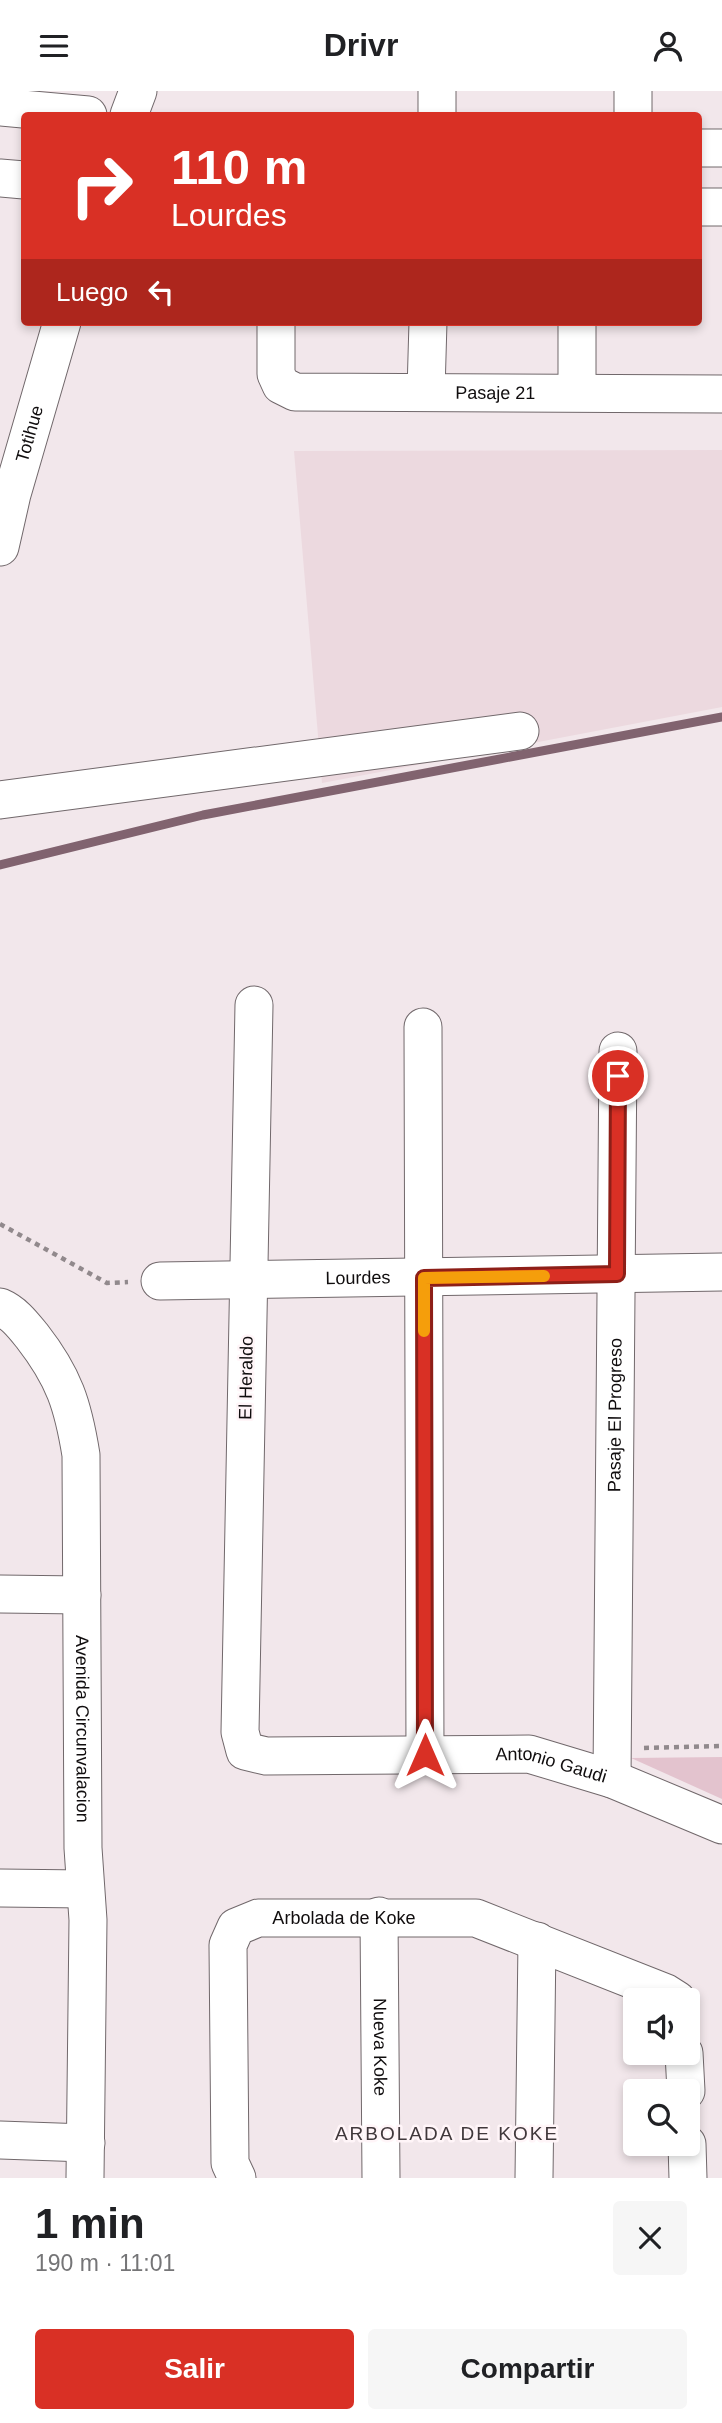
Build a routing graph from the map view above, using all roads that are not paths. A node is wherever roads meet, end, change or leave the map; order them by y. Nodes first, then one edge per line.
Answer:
1 (138, 91) edge
2 (437, 91) edge
3 (633, 91) edge
4 (0, 107) edge
5 (55, 112) edge
6 (130, 112) edge
7 (437, 112) edge
8 (633, 112) edge
9 (702, 148) edge
10 (722, 148) edge
11 (0, 178) edge
12 (21, 180) edge
13 (702, 207) edge
14 (722, 207) edge
15 (61, 326) edge
16 (276, 326) edge
17 (428, 326) edge
18 (577, 326) edge
19 (426, 391) junction
20 (577, 392) junction
21 (722, 394) edge
22 (6, 493) edge
23 (0, 547) edge
24 (520, 731) dead end
25 (0, 800) edge
26 (254, 1005) dead end
27 (423, 1027) dead end
28 (618, 1051) dead end
29 (722, 1272) edge
30 (617, 1274) junction
31 (424, 1278) junction
32 (160, 1281) road end
33 (248, 1281) junction
34 (0, 1307) edge
35 (0, 1594) edge
36 (82, 1595) junction
37 (245, 1751) joint
38 (425, 1755) junction
39 (612, 1764) junction
40 (722, 1825) edge
41 (0, 1888) edge
42 (85, 1889) junction
43 (379, 1916) junction
44 (537, 1941) junction
45 (654, 1988) edge
46 (0, 2140) edge
47 (687, 2156) edge
48 (85, 2160) edge
49 (237, 2178) edge
50 (381, 2178) edge
51 (534, 2178) edge
52 (688, 2178) edge

1 - 6 street
2 - 7 street
3 - 8 street
4 - 5 street
9 - 10 street
11 - 12 street
13 - 14 street
15 - 22 street, Totihue
16 - 19 street, Pasaje 21
17 - 19 street
18 - 20 street
19 - 20 street, Pasaje 21
20 - 21 street, Pasaje 21
22 - 23 street, Totihue
24 - 25 street
26 - 33 street, El Heraldo
27 - 31 street
28 - 30 street, Pasaje El Progreso
29 - 30 street, Lourdes
30 - 31 street, Lourdes
30 - 39 street, Pasaje El Progreso
31 - 33 street, Lourdes
31 - 38 street
32 - 33 street, Lourdes
33 - 37 street, El Heraldo
34 - 36 street, Avenida Circunvalacion
35 - 36 street
36 - 42 street, Avenida Circunvalacion
37 - 38 street, Antonio Gaudi
38 - 39 street, Antonio Gaudi
39 - 40 street, Antonio Gaudi
41 - 42 street
42 - 48 street, Avenida Circunvalacion
43 - 44 street, Arbolada de Koke
43 - 49 street, Arbolada de Koke
43 - 50 street, Nueva Koke
44 - 45 street, Arbolada de Koke
44 - 51 street
46 - 48 street
47 - 52 street

